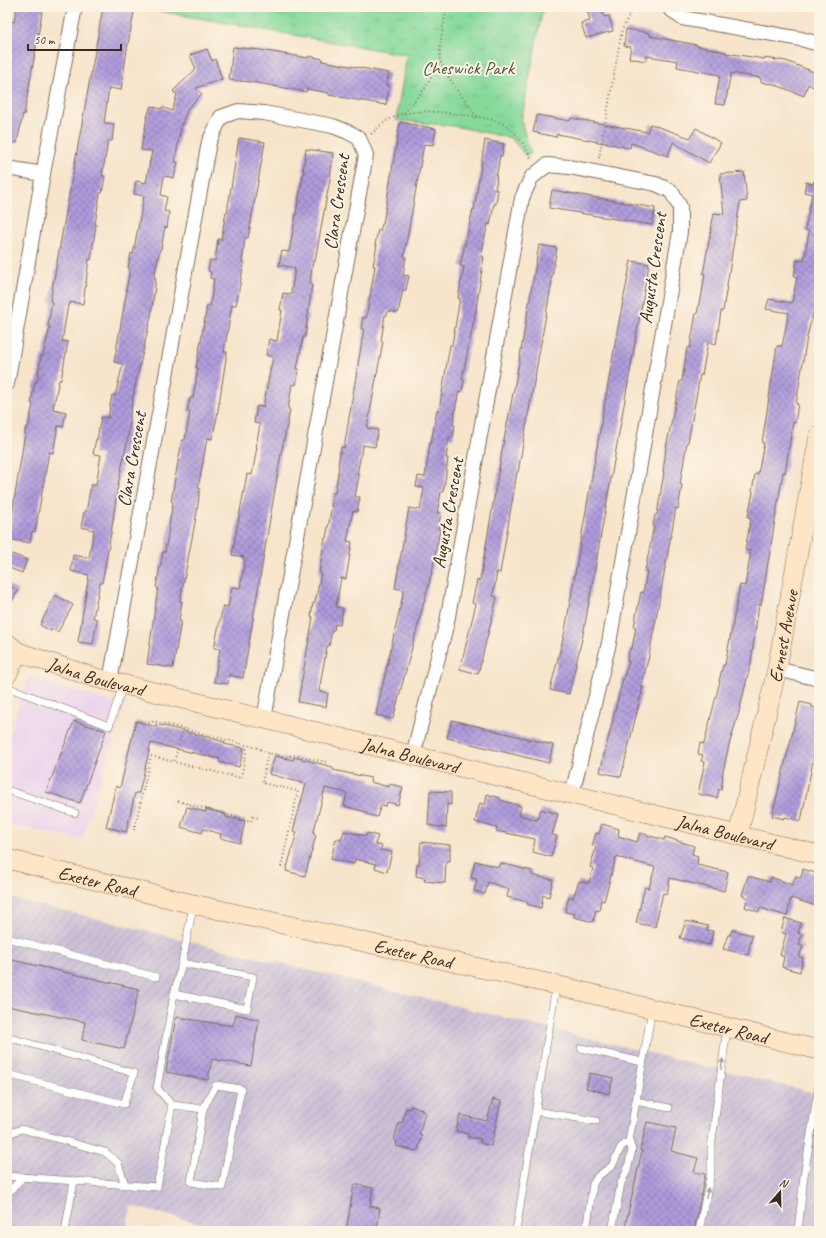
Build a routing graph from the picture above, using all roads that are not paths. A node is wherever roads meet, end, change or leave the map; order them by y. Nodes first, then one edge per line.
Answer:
1 (75, 7) edge
2 (668, 7) edge
3 (819, 44) edge
4 (7, 168) edge
5 (43, 174) junction
6 (9, 360) edge
7 (7, 384) edge
8 (819, 436) edge
9 (812, 510) edge
10 (13, 647) edge
11 (777, 669) junction
12 (7, 675) edge
13 (819, 679) edge
14 (117, 683) junction
15 (7, 687) edge
16 (264, 719) junction
17 (412, 755) junction
18 (7, 790) edge
19 (572, 794) junction
20 (75, 813) dead end
21 (738, 835) junction
22 (819, 855) edge
23 (7, 859) edge
24 (193, 904) junction
25 (7, 938) edge
26 (182, 963) junction
27 (156, 977) dead end
28 (556, 985) junction
29 (174, 994) junction
30 (652, 1009) junction
31 (728, 1028) junction
32 (7, 1037) edge
33 (580, 1048) dead end
34 (819, 1050) edge
35 (642, 1062) junction
36 (7, 1074) edge
37 (819, 1085) edge
38 (636, 1101) junction
39 (172, 1105) junction
40 (669, 1108) dead end
41 (203, 1109) junction
42 (535, 1111) junction
43 (816, 1118) edge
44 (596, 1121) dead end
45 (7, 1134) edge
46 (629, 1141) junction
47 (7, 1176) edge
48 (23, 1177) junction
49 (74, 1181) junction
50 (126, 1185) junction
51 (7, 1194) edge
52 (65, 1231) edge
53 (516, 1231) edge
54 (586, 1231) edge
55 (612, 1231) edge
56 (699, 1231) edge
57 (798, 1231) edge

1 - 5 street
2 - 3 street
4 - 5 street
5 - 6 street
6 - 7 street
8 - 9 street, Ernest Avenue
9 - 11 street, Ernest Avenue
10 - 12 street
10 - 14 street, Jalna Boulevard
11 - 13 street
11 - 21 street, Ernest Avenue
14 - 15 lane
14 - 16 street, Jalna Boulevard
14 - 16 street, Clara Crescent
16 - 17 street, Jalna Boulevard
17 - 19 street, Jalna Boulevard
17 - 19 street, Augusta Crescent
18 - 20 lane
19 - 21 street, Jalna Boulevard
21 - 22 street, Jalna Boulevard
23 - 24 street, Exeter Road
24 - 26 lane
24 - 28 street, Exeter Road
25 - 27 lane
26 - 29 lane
26 - 29 lane
28 - 30 street, Exeter Road
28 - 42 lane
29 - 39 lane
30 - 31 street, Exeter Road
30 - 35 lane
31 - 34 street, Exeter Road
56 -> 31 lane
32 - 36 lane
33 - 35 lane
35 - 38 lane
37 - 43 lane
38 - 40 lane
38 - 46 lane
39 - 41 lane
39 - 50 lane
41 - 41 lane
42 - 44 lane
42 - 53 lane
43 - 57 lane
45 - 50 lane
46 - 54 lane
46 - 55 lane
47 - 48 lane
48 - 49 lane
48 - 51 lane
49 - 50 lane
49 - 52 lane

